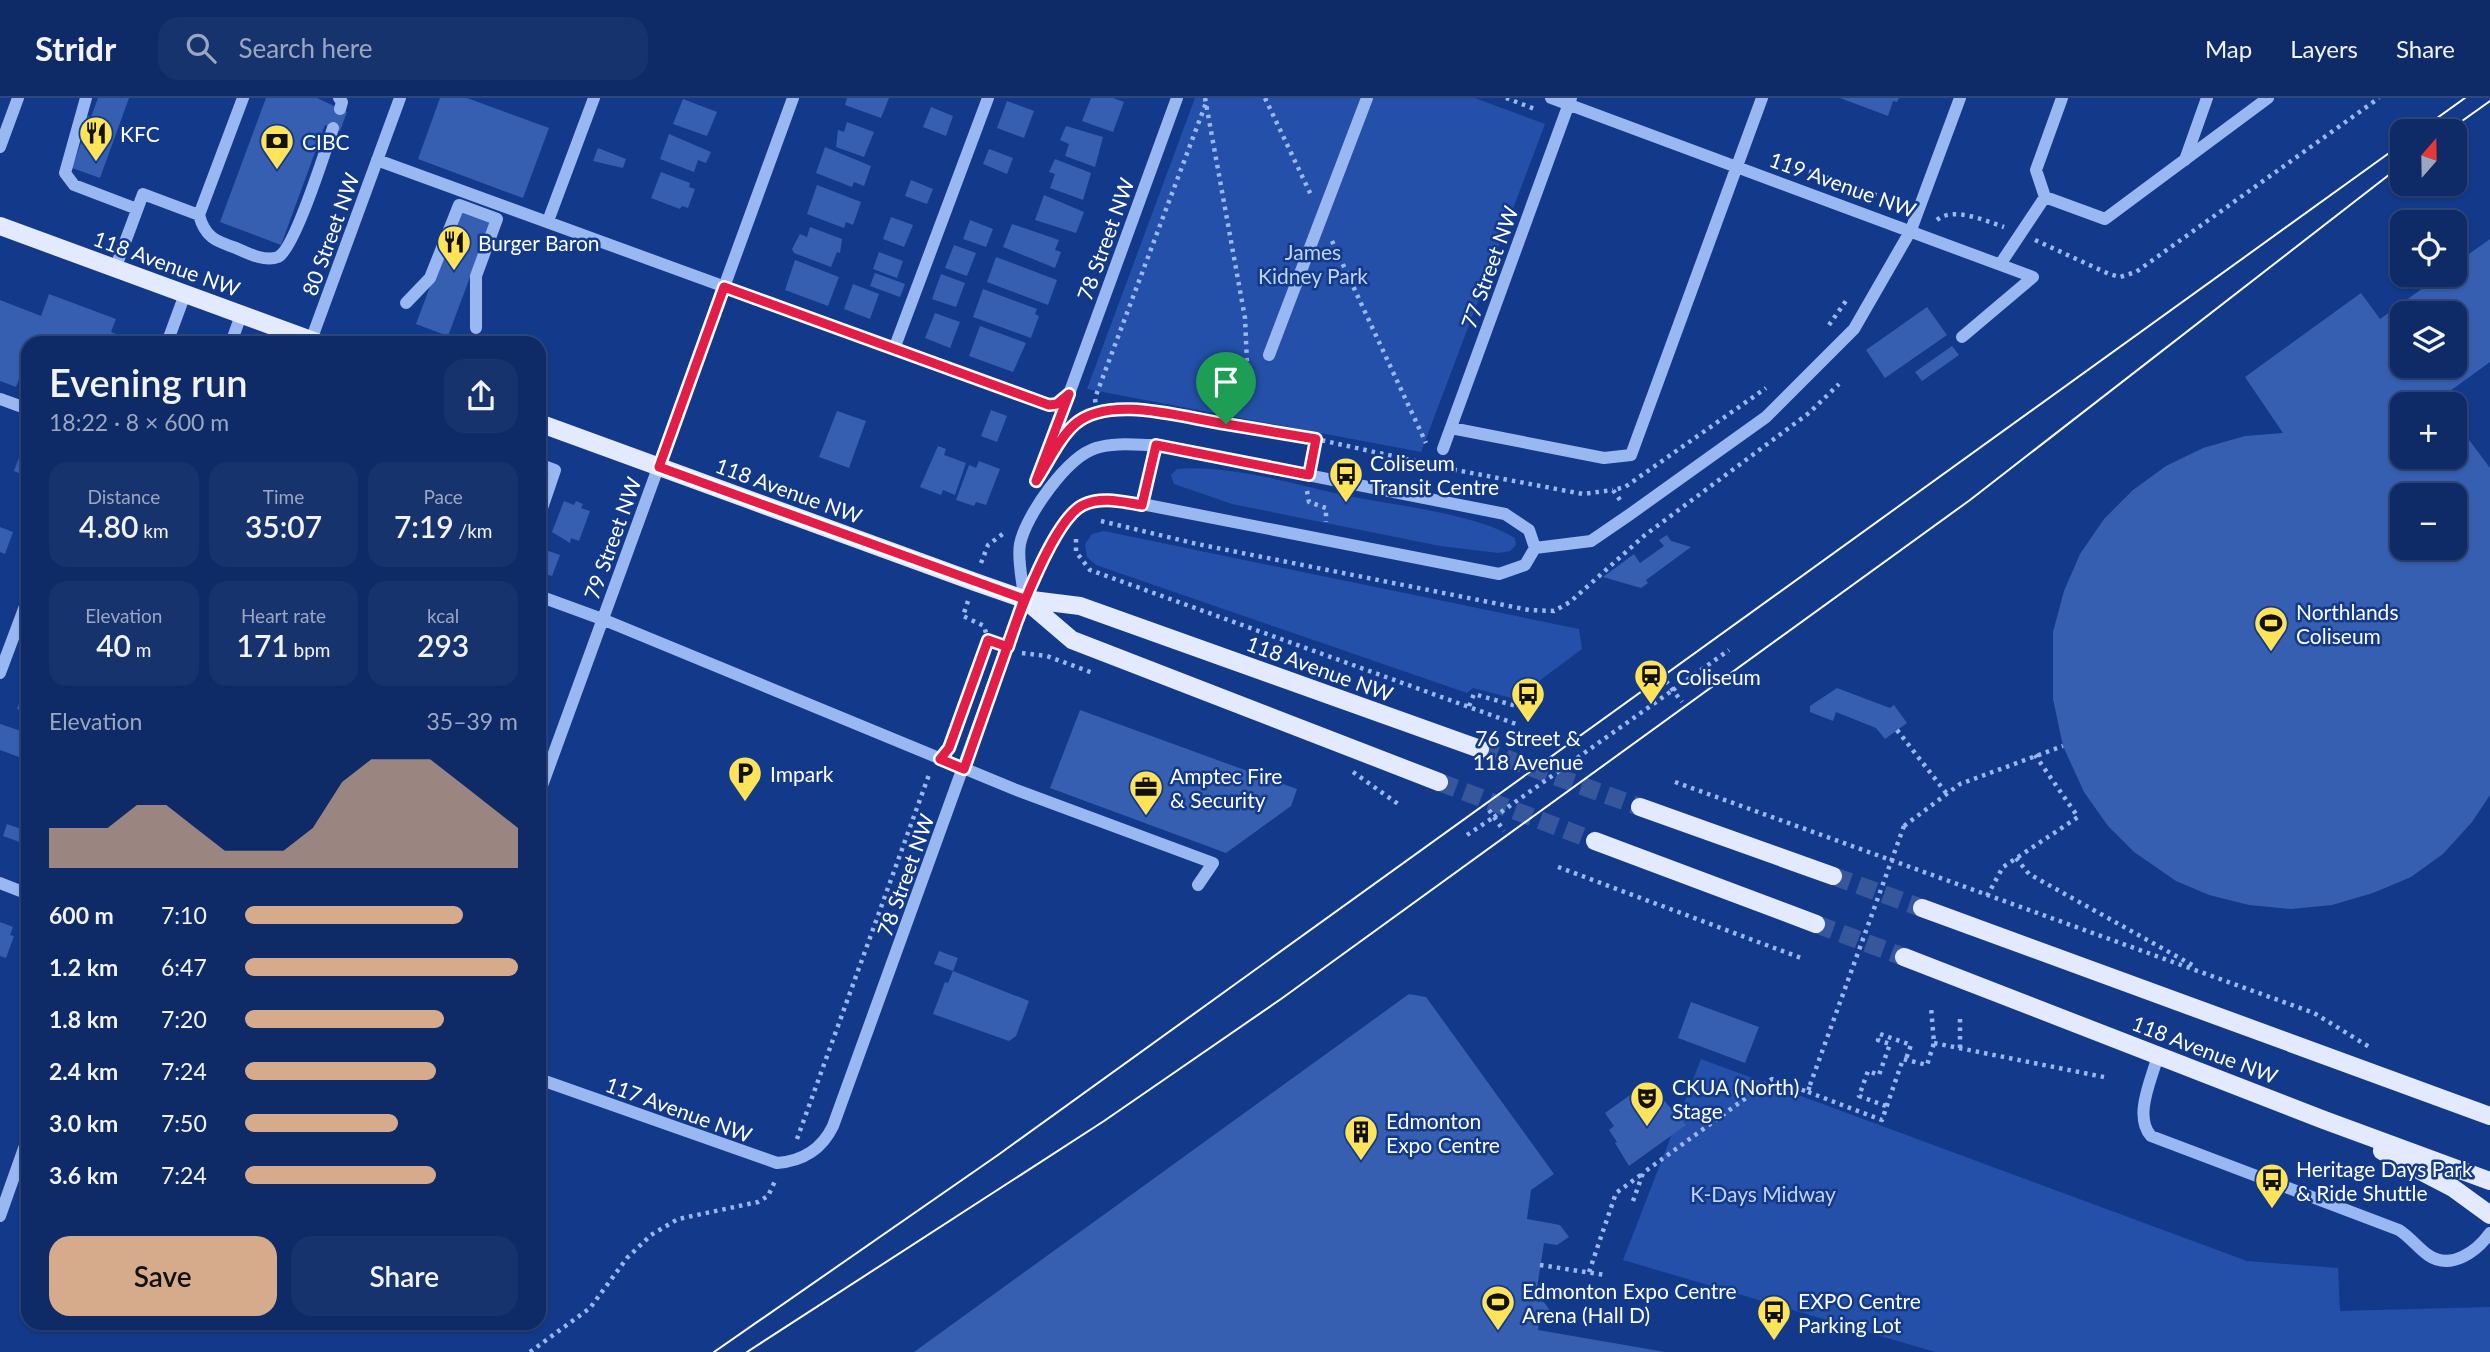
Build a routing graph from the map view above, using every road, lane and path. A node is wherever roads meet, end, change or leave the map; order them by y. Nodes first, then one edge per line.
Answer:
1 (18, 98) edge
2 (86, 98) edge
3 (243, 98) edge
4 (400, 98) edge
5 (594, 98) edge
6 (793, 98) edge
7 (988, 98) edge
8 (1177, 98) edge
9 (1265, 98) edge
10 (1367, 98) edge
11 (1551, 98) edge
12 (1762, 98) edge
13 (1960, 98) edge
14 (2062, 98) edge
15 (2207, 98) edge
16 (2268, 98) edge
17 (2379, 98) edge
18 (1206, 99) edge
19 (1570, 101) edge
20 (333, 128) dead end
21 (0, 147) edge
22 (377, 160) junction
23 (2185, 160) junction
24 (1737, 166) junction
25 (2045, 197) junction
26 (137, 209) junction
27 (199, 215) junction
28 (1321, 218) junction
29 (548, 222) junction
30 (0, 226) edge
31 (1911, 230) junction
32 (2020, 234) junction
33 (1931, 237) junction
34 (2001, 263) junction
35 (115, 269) junction
36 (724, 287) junction
37 (185, 294) junction
38 (1850, 295) dead end
39 (406, 303) dead end
40 (241, 315) junction
41 (476, 328) dead end
42 (1823, 333) dead end
43 (170, 336) edge
44 (234, 336) edge
45 (298, 336) edge
46 (316, 336) edge
47 (1962, 337) dead end
48 (894, 349) junction
49 (1269, 355) dead end
50 (1768, 387) dead end
51 (1069, 394) junction
52 (0, 399) edge
53 (21, 406) edge
54 (1096, 411) junction
55 (1226, 424) junction
56 (546, 426) edge
57 (1451, 428) junction
58 (1316, 439) junction
59 (1156, 445) junction
60 (1443, 449) dead end
61 (1437, 466) junction
62 (546, 467) edge
63 (659, 467) junction
64 (1309, 475) junction
65 (1625, 487) dead end
66 (1613, 490) dead end
67 (546, 496) edge
68 (1142, 505) junction
69 (1322, 540) junction
70 (1535, 548) junction
71 (1316, 568) dead end
72 (546, 599) edge
73 (1024, 599) junction
74 (962, 616) dead end
75 (21, 617) edge
76 (602, 619) junction
77 (988, 640) junction
78 (1008, 647) junction
79 (1729, 650) dead end
80 (984, 652) dead end
81 (0, 673) edge
82 (1099, 675) dead end
83 (1666, 681) dead end
84 (1673, 690) junction
85 (1682, 702) dead end
86 (1469, 706) dead end
87 (1534, 711) dead end
88 (1897, 730) dead end
89 (2063, 746) dead end
90 (1480, 750) tunnel mouth
91 (2035, 755) junction
92 (940, 759) junction
93 (1344, 768) dead end
94 (964, 769) junction
95 (546, 775) edge
96 (1439, 782) tunnel mouth
97 (1675, 782) dead end
98 (1947, 794) junction
99 (1401, 806) dead end
100 (1640, 807) tunnel mouth
101 (1489, 810) dead end
102 (1494, 817) junction
103 (1504, 831) dead end
104 (1467, 835) dead end
105 (1595, 841) tunnel mouth
106 (2016, 858) junction
107 (1558, 867) dead end
108 (1833, 876) tunnel mouth
109 (0, 883) edge
110 (1198, 885) dead end
111 (21, 891) edge
112 (1987, 896) junction
113 (1922, 908) tunnel mouth
114 (1816, 924) tunnel mouth
115 (1904, 957) tunnel mouth
116 (1801, 958) dead end
117 (2206, 973) junction
118 (1931, 1007) dead end
119 (1961, 1018) dead end
120 (1934, 1043) junction
121 (1960, 1048) junction
122 (2375, 1050) dead end
123 (2158, 1055) junction
124 (1906, 1059) junction
125 (2105, 1077) dead end
126 (546, 1082) edge
127 (1808, 1092) junction
128 (1886, 1106) junction
129 (2490, 1116) edge
130 (2324, 1120) junction
131 (21, 1157) edge
132 (782, 1163) junction
133 (1643, 1173) junction
134 (2490, 1181) edge
135 (1633, 1201) dead end
136 (2490, 1214) edge
137 (0, 1216) edge
138 (2490, 1233) edge
139 (1541, 1265) dead end
140 (1590, 1272) junction
141 (1605, 1275) dead end
142 (530, 1352) edge

1 - 21 street
2 - 26 street
3 - 27 street
4 - 22 street, 80 Street NW
5 - 29 street
6 - 36 street, 79 Street NW
7 - 48 street
8 - 51 street, 78 Street NW
9 - 28 path
10 - 28 street
11 - 19 street, 119 Avenue NW
12 - 24 street
13 - 31 street
14 - 25 street
15 - 23 street
16 - 23 street
17 - 32 path
18 - 54 path
18 - 55 path
19 - 24 street, 119 Avenue NW
19 - 57 street, 77 Street NW
20 - 27 street
22 - 29 street
22 - 46 street, 80 Street NW
23 - 25 street
24 - 31 street, 119 Avenue NW
24 - 57 street
25 - 32 street
26 - 27 street
26 - 35 street
28 - 49 street
28 - 61 path
29 - 36 street
30 - 35 main road, 118 Avenue NW
31 - 33 street, 119 Avenue NW
31 - 70 street
32 - 33 path
32 - 34 street
33 - 34 street, 119 Avenue NW
34 - 47 street, 119 Avenue NW
35 - 37 main road, 118 Avenue NW
36 - 48 street
36 - 63 street, 79 Street NW
37 - 40 main road, 118 Avenue NW
37 - 43 street
38 - 42 path
39 - 41 street
40 - 44 street
40 - 45 main road, 118 Avenue NW
48 - 51 street
50 - 65 path
51 - 54 path
52 - 53 street
54 - 55 path
55 - 58 path
56 - 63 main road, 118 Avenue NW
57 - 60 street, 77 Street NW
58 - 61 path
58 - 64 path
59 - 64 street
59 - 68 street
59 - 73 street
61 - 66 path
62 - 67 street
63 - 73 main road, 118 Avenue NW
63 - 76 street, 79 Street NW
64 - 69 path
64 - 70 street
68 - 69 street
68 - 73 street
69 - 70 street
69 - 71 path
72 - 76 street
73 - 78 street, 78 Street NW
73 - 90 main road, 118 Avenue NW
73 - 96 main road, 118 Avenue NW
74 - 77 path
75 - 81 street
76 - 92 street
76 - 95 street, 79 Street NW
77 - 78 path
77 - 80 path
78 - 82 path
78 - 94 street, 78 Street NW
79 - 84 path
83 - 84 path
84 - 85 path
84 - 102 path, bridge
86 - 87 path
88 - 98 path
89 - 91 path
91 - 98 path
91 - 106 path
92 - 94 street
92 - 132 path
93 - 99 path
94 - 110 street
94 - 132 street, 78 Street NW
97 - 112 path
98 - 127 path, bridge
100 - 108 main road
101 - 102 path, bridge
102 - 103 path
102 - 104 path
105 - 114 main road
106 - 112 path
106 - 117 path
107 - 116 path
109 - 111 street
112 - 117 path
113 - 129 main road, 118 Avenue NW
115 - 123 main road, 118 Avenue NW
117 - 122 path
118 - 120 path
119 - 121 path
120 - 121 path
120 - 124 path
121 - 125 path
123 - 130 main road, 118 Avenue NW
123 - 138 street
124 - 128 path
124 - 128 path
126 - 132 street, 117 Avenue NW
127 - 128 path
127 - 133 path
130 - 134 main road, 118 Avenue NW
130 - 136 main road
131 - 137 street
132 - 142 path
133 - 135 path
133 - 140 path
139 - 140 path
140 - 141 path

